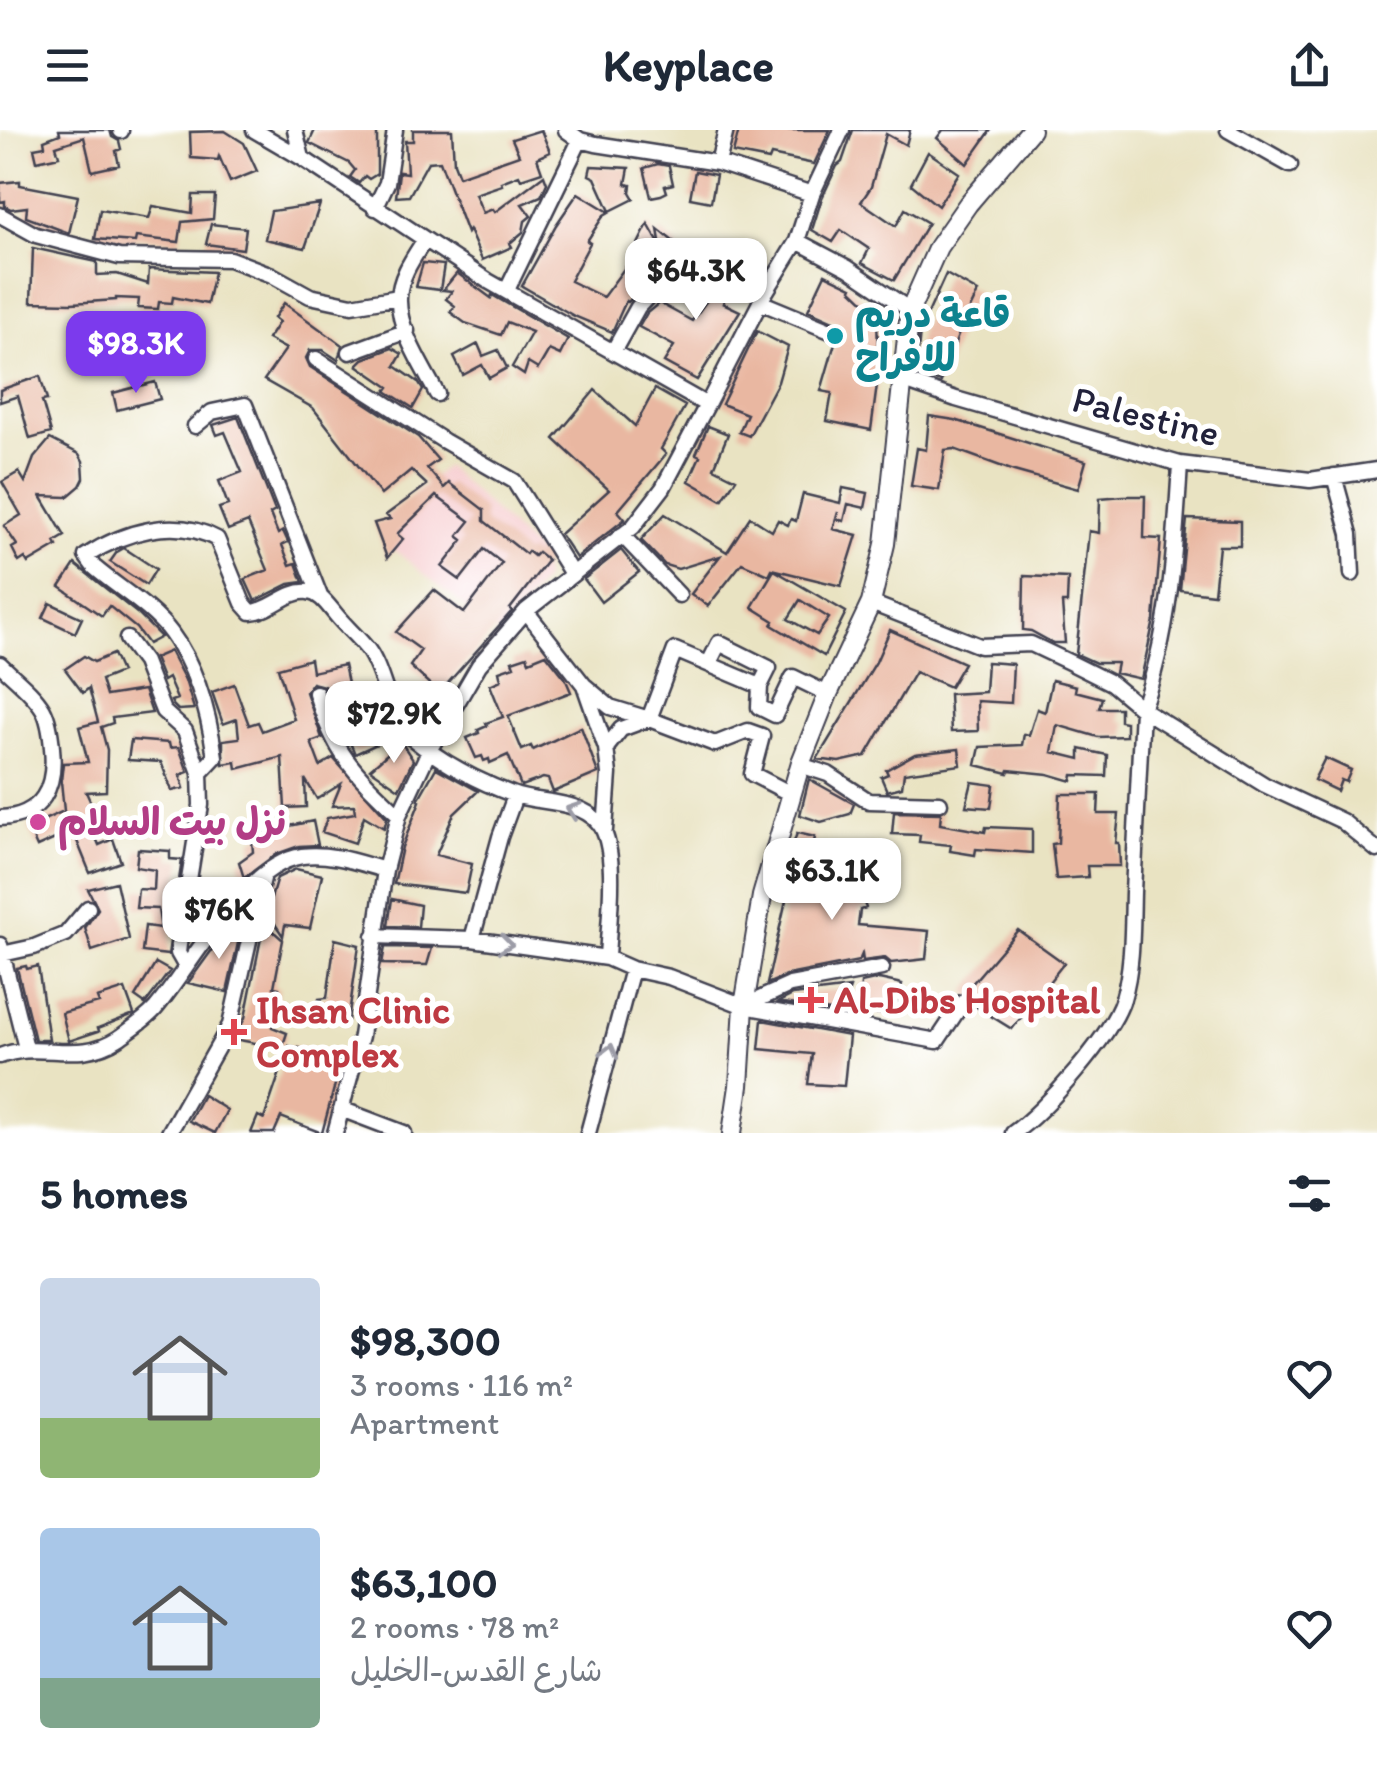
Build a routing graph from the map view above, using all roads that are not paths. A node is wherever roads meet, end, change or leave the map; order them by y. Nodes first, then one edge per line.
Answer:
1 (254, 130) edge
2 (295, 130) edge
3 (395, 130) edge
4 (566, 130) edge
5 (726, 130) edge
6 (842, 130) edge
7 (1031, 130) edge
8 (1228, 130) edge
9 (580, 140) junction
10 (302, 158) junction
11 (718, 163) junction
12 (1290, 165) dead end
13 (812, 194) junction
14 (376, 208) junction
15 (0, 215) edge
16 (424, 241) junction
17 (797, 241) junction
18 (689, 254) dead end
19 (507, 290) junction
20 (398, 298) junction
21 (760, 302) junction
22 (910, 310) junction
23 (407, 331) junction
24 (835, 333) dead end
25 (614, 350) junction
26 (350, 352) dead end
27 (316, 358) dead end
28 (904, 381) junction
29 (437, 394) dead end
30 (707, 405) junction
31 (196, 426) dead end
32 (1180, 464) junction
33 (1377, 470) edge
34 (1334, 476) junction
35 (622, 536) junction
36 (572, 574) junction
37 (1352, 574) dead end
38 (680, 595) dead end
39 (320, 596) junction
40 (871, 603) junction
41 (526, 612) junction
42 (127, 639) dead end
43 (709, 663) junction
44 (0, 664) edge
45 (584, 685) junction
46 (760, 686) junction
47 (316, 693) dead end
48 (828, 694) junction
49 (1142, 709) junction
50 (649, 719) junction
51 (606, 748) junction
52 (430, 749) junction
53 (800, 765) junction
54 (200, 774) junction
55 (791, 794) junction
56 (515, 796) junction
57 (940, 803) dead end
58 (399, 814) junction
59 (1, 820) edge
60 (605, 834) junction
61 (1377, 850) edge
62 (385, 870) junction
63 (264, 874) junction
64 (88, 908) dead end
65 (374, 936) junction
66 (472, 939) junction
67 (1, 950) edge
68 (607, 958) junction
69 (186, 967) junction
70 (882, 968) dead end
71 (632, 969) junction
72 (963, 1002) dead end
73 (744, 1006) junction
74 (26, 1048) junction
75 (0, 1056) edge
76 (341, 1110) junction
77 (1021, 1131) edge
78 (169, 1133) edge
79 (334, 1133) edge
80 (404, 1133) edge
81 (588, 1133) edge
82 (732, 1133) edge

1 - 10 street
2 - 10 street
3 - 14 street
4 - 9 street
5 - 11 street
6 - 13 street
7 - 22 main road
8 - 12 street
9 - 11 street
9 - 19 street
10 - 14 street
11 - 13 street
13 - 17 street
14 - 16 street
15 - 20 street
16 - 19 street
16 - 20 street
17 - 21 street
17 - 22 street
18 - 25 street
19 - 25 street
20 - 23 street
21 - 24 street
21 - 30 street
22 - 28 main road
23 - 26 street
23 - 29 street
25 - 30 street
27 - 36 street
28 - 32 street, Palestine
28 - 40 main road
30 - 35 street
31 - 39 street
32 - 34 street, Palestine
32 - 49 street
33 - 34 street, Palestine
34 - 37 street
35 - 36 street
35 - 38 street
36 - 41 street
39 - 52 street
39 - 54 street
40 - 48 main road
40 - 49 street
41 - 45 street
41 - 52 street
42 - 54 street
43 - 46 street
43 - 46 street
43 - 50 street
44 - 59 street
45 - 50 street
45 - 51 street
46 - 48 street
47 - 58 street
48 - 53 main road
49 - 61 street
49 - 77 street
50 - 51 street
50 - 55 street
51 - 60 street
52 - 56 street
52 - 58 street
53 - 55 main road
53 - 57 street
54 - 69 street
55 - 73 main road
60 -> 56 street
56 - 66 street
58 - 62 street
60 - 68 street
62 - 63 street
62 - 65 street
63 - 69 street
63 - 78 street
64 - 67 street
65 - 66 street
65 - 76 street
66 -> 68 street
67 - 74 street
68 - 71 street
69 - 74 street
70 - 73 street
71 - 73 street
81 -> 71 street
72 - 73 street
73 - 82 main road
74 - 75 street
76 - 79 street
76 - 80 street

